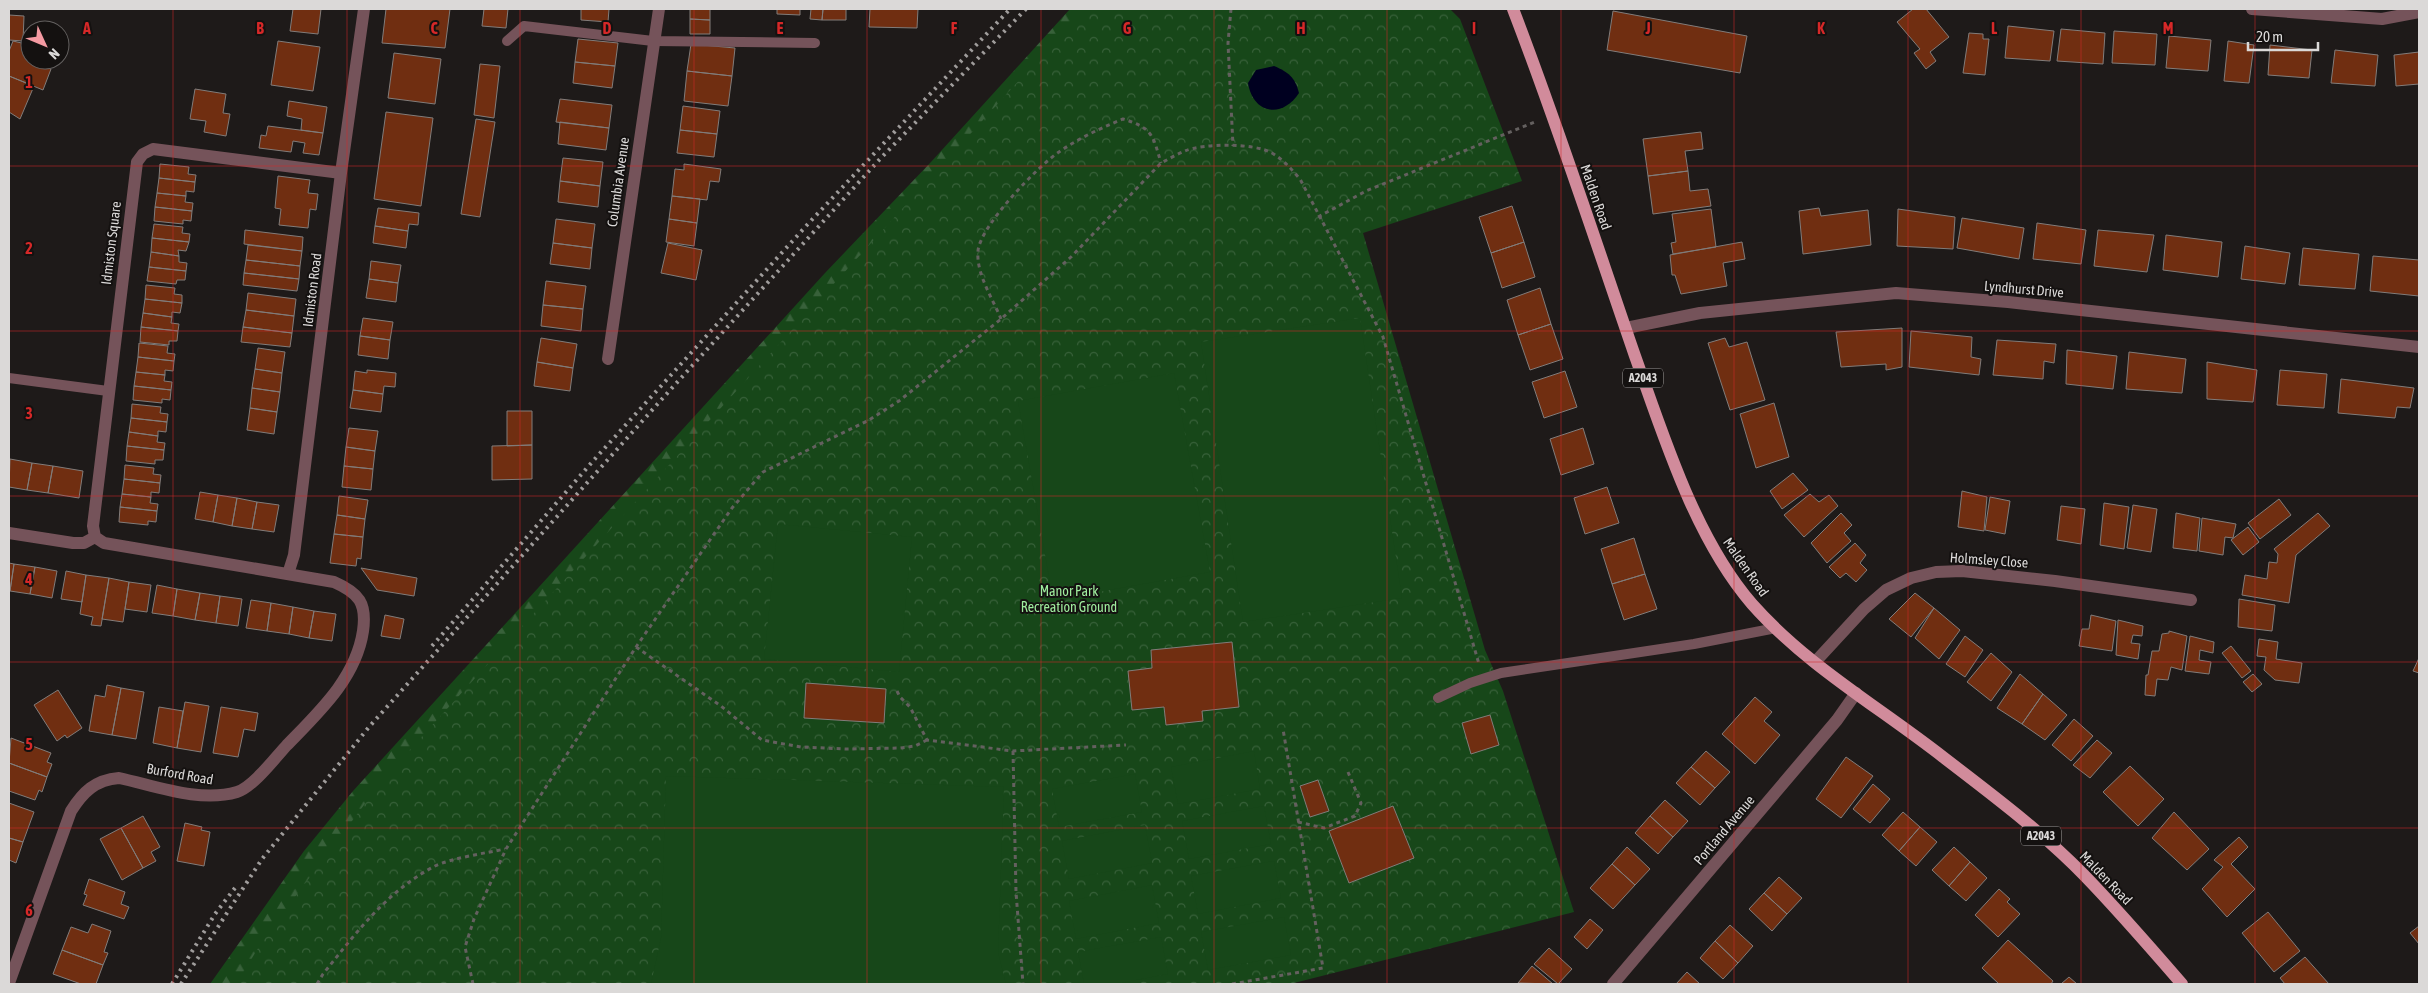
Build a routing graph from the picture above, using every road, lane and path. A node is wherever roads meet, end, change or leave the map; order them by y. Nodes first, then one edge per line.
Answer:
1 (364, 9) edge
2 (659, 9) edge
3 (1231, 9) edge
4 (1513, 9) edge
5 (2252, 9) edge
6 (2419, 12) edge
7 (507, 41) dead end
8 (653, 41) junction
9 (815, 43) dead end
10 (1551, 114) junction
11 (1232, 146) junction
12 (1161, 163) junction
13 (341, 173) junction
14 (1318, 216) junction
15 (1001, 319) junction
16 (1626, 328) junction
17 (2419, 347) edge
18 (608, 359) dead end
19 (9, 378) edge
20 (108, 391) junction
21 (9, 533) edge
22 (95, 537) junction
23 (288, 574) junction
24 (2191, 600) dead end
25 (1776, 628) junction
26 (636, 647) junction
27 (1816, 661) junction
28 (1483, 679) junction
29 (897, 690) dead end
30 (1856, 693) junction
31 (1438, 698) dead end
32 (1283, 729) dead end
33 (926, 740) junction
34 (1126, 746) dead end
35 (1013, 751) junction
36 (1348, 772) dead end
37 (1298, 822) junction
38 (506, 849) junction
39 (9, 983) edge
40 (317, 984) edge
41 (473, 984) edge
42 (1023, 984) edge
43 (1232, 984) edge
44 (1613, 984) edge
45 (2182, 984) edge

1 - 13 street, Idmiston Road
2 - 8 street, Columbia Avenue
3 - 11 path
4 - 10 main road, Malden Road / A2043
5 - 6 street
7 - 8 lane
8 - 9 lane
8 - 18 street, Columbia Avenue
10 - 14 path
10 - 16 main road, Malden Road / A2043
11 - 12 path
11 - 14 path
12 - 15 path
12 - 15 path
13 - 20 street, Idmiston Square
13 - 23 street, Idmiston Road
14 - 28 path
15 - 26 path
16 - 17 street, Lyndhurst Drive
16 - 25 main road, Malden Road / A2043
19 - 20 lane
20 - 22 street, Idmiston Square
21 - 22 street
22 - 23 street
23 - 39 street, Burford Road
24 - 27 street, Holmsley Close
25 - 27 main road, Malden Road / A2043
25 - 28 lane
26 - 33 path
26 - 38 path
27 - 30 main road, Malden Road / A2043
28 - 31 lane
29 - 33 path
30 - 44 street, Portland Avenue
30 - 45 main road, Malden Road / A2043
32 - 37 path
33 - 35 path
34 - 35 path
35 - 42 path
36 - 37 path
37 - 43 path
38 - 40 path
38 - 41 path

